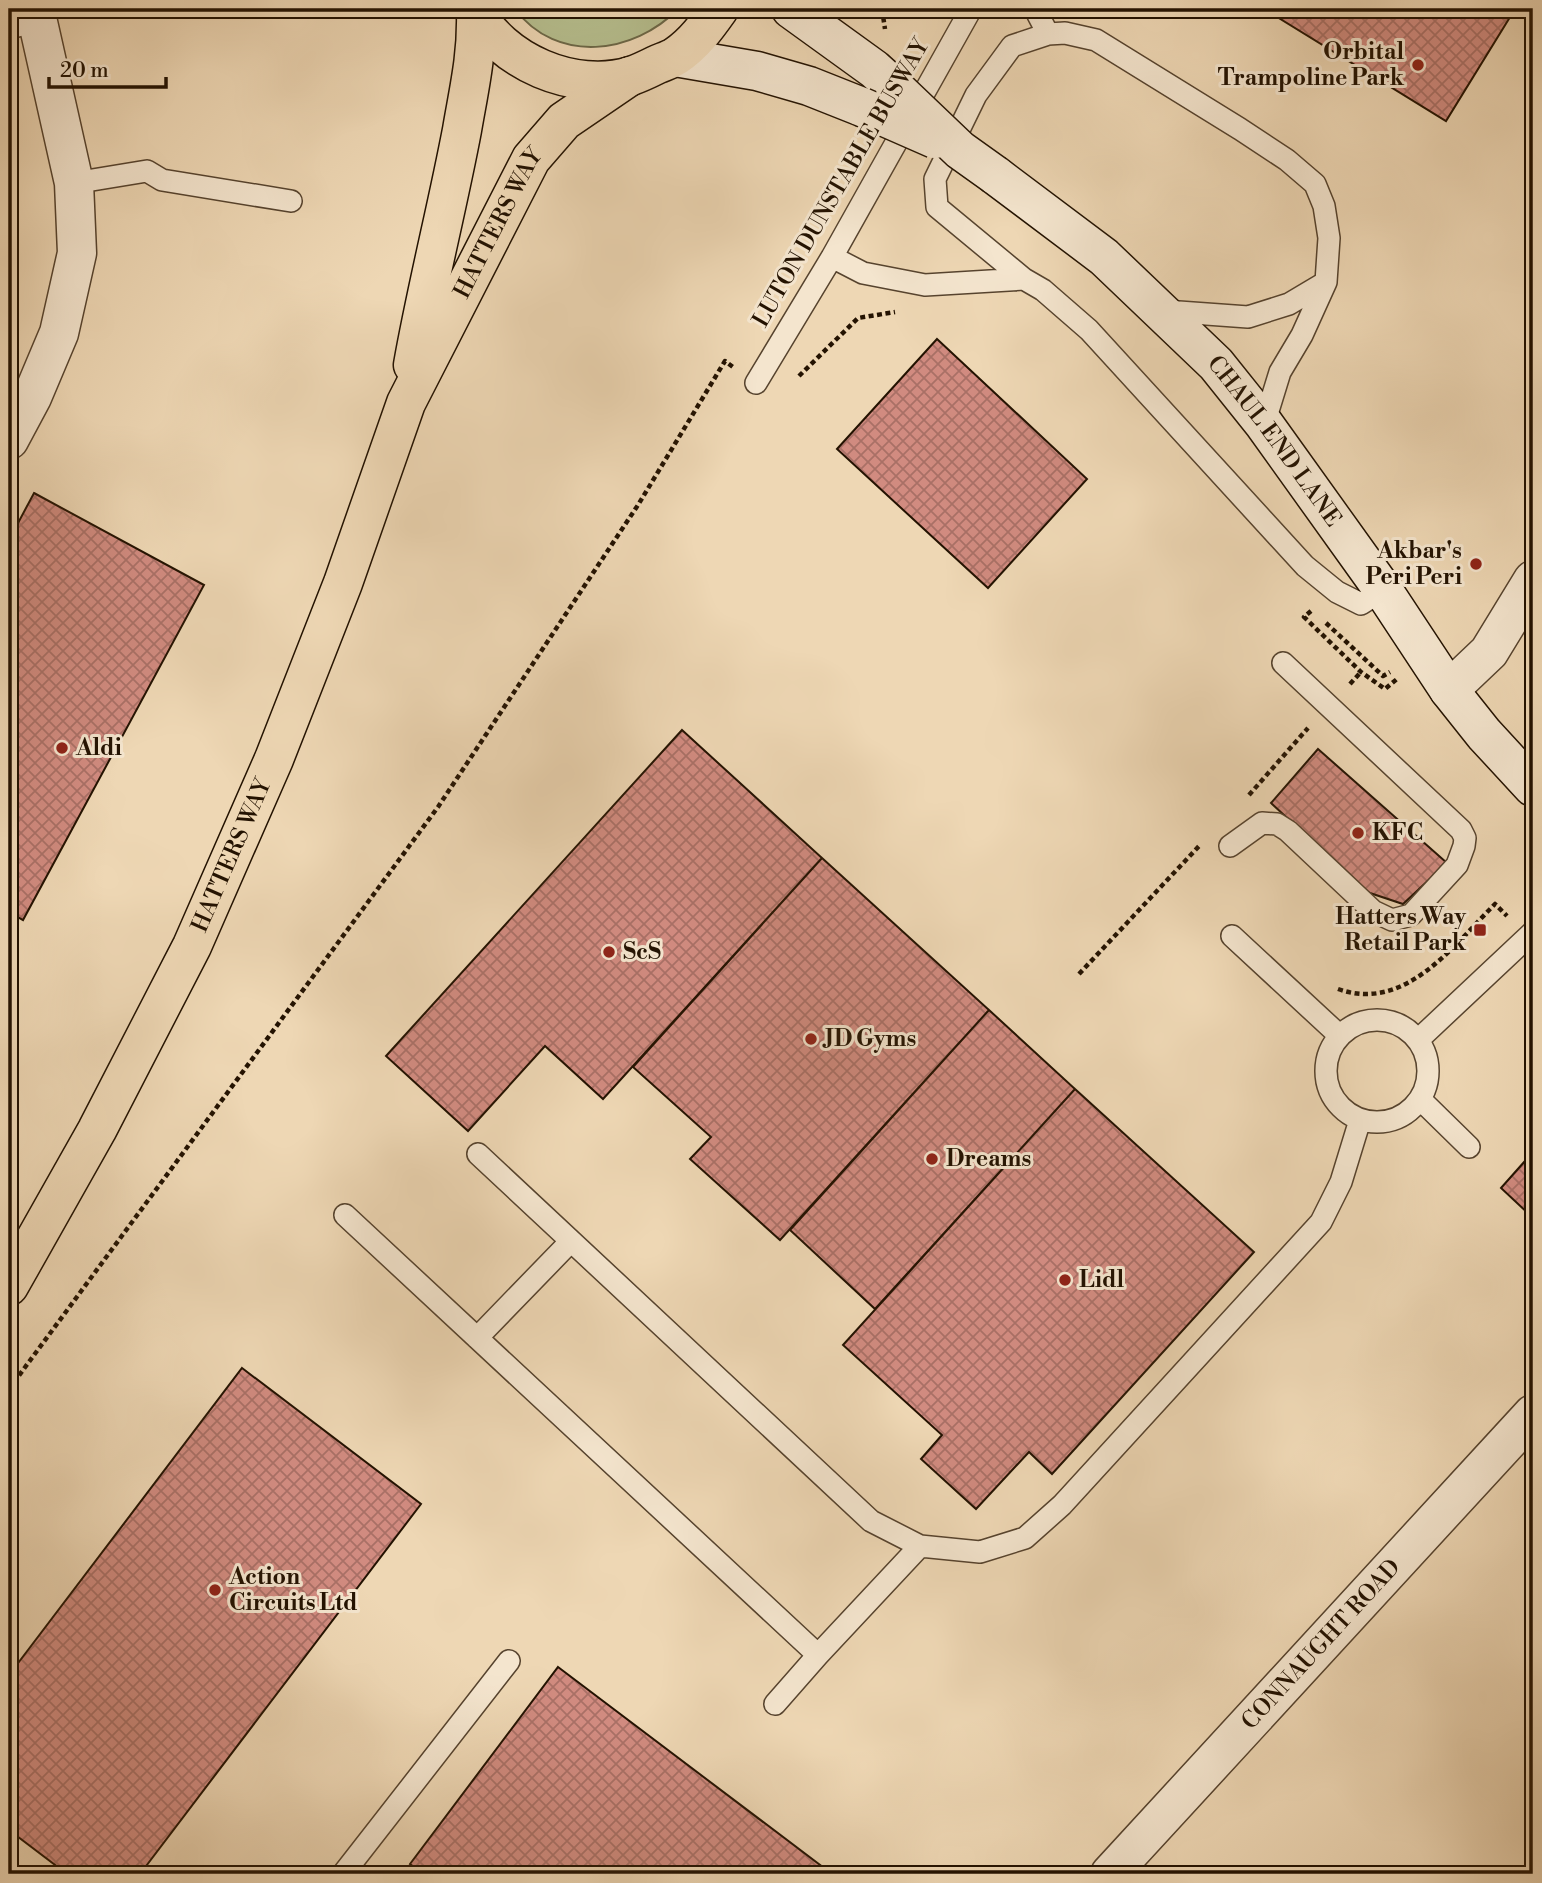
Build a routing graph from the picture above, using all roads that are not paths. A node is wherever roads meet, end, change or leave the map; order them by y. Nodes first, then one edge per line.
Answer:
1 (719, 9) edge
2 (791, 9) edge
3 (971, 9) edge
4 (1035, 9) edge
5 (475, 11) edge
6 (27, 19) edge
7 (1048, 34) junction
8 (675, 57) junction
9 (630, 76) junction
10 (873, 92) junction
11 (74, 183) junction
12 (291, 201) dead end
13 (832, 257) junction
14 (1024, 279) junction
15 (1326, 282) junction
16 (1160, 311) junction
17 (756, 383) road end
18 (406, 402) junction
19 (1264, 424) junction
20 (9, 440) edge
21 (1533, 580) edge
22 (1383, 590) junction
23 (1283, 663) dead end
24 (1449, 690) junction
25 (1533, 787) edge
26 (1230, 846) dead end
27 (1533, 932) edge
28 (1232, 936) dead end
29 (1340, 1036) junction
30 (1418, 1040) junction
31 (1420, 1099) junction
32 (1360, 1120) junction
33 (1469, 1147) dead end
34 (478, 1154) dead end
35 (345, 1215) dead end
36 (571, 1241) junction
37 (9, 1286) edge
38 (477, 1338) junction
39 (1533, 1414) edge
40 (920, 1546) junction
41 (818, 1655) junction
42 (509, 1661) dead end
43 (775, 1704) dead end
44 (343, 1874) edge
45 (1110, 1874) edge

1 - 8 main road
2 - 10 street, CHAUL END LANE
3 - 13 lane, LUTON DUNSTABLE BUSWAY
4 - 7 lane
5 - 9 main road
5 - 18 main road, HATTERS WAY
6 - 11 street
7 - 14 lane
7 - 15 lane
8 - 9 main road
8 - 10 street, CHAUL END LANE
9 - 18 main road, HATTERS WAY
10 - 16 street, CHAUL END LANE, bridge
11 - 12 lane
11 - 20 street
13 - 14 lane
13 - 17 lane, LUTON DUNSTABLE BUSWAY
14 - 22 lane
15 - 16 lane
15 - 19 lane
16 - 19 street, CHAUL END LANE
18 - 37 main road, HATTERS WAY
19 - 22 street, CHAUL END LANE
21 - 24 street
22 - 24 street, CHAUL END LANE
23 - 26 lane
24 - 25 street, CHAUL END LANE
27 - 30 lane
28 - 29 lane
29 - 30 lane
29 - 32 lane
30 - 31 lane
31 - 32 lane
31 - 33 lane
32 - 40 lane
34 - 36 lane
35 - 38 lane
36 - 38 lane
36 - 40 lane
38 - 41 lane
39 - 45 street, CONNAUGHT ROAD
40 - 41 lane
41 - 43 lane
42 - 44 lane

